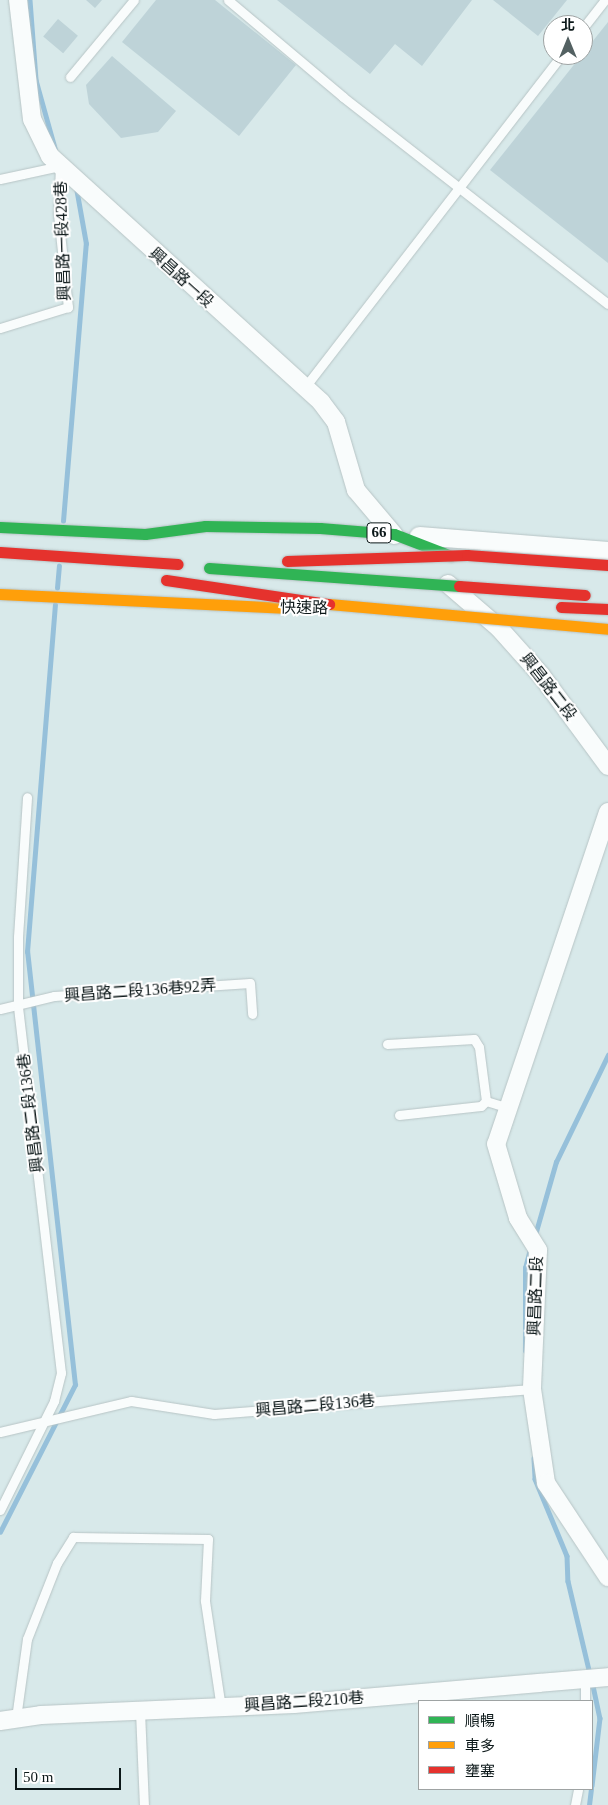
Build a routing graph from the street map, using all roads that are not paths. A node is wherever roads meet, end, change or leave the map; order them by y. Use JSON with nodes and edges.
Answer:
{"nodes":[{"id":1,"x":18,"y":0,"type":"edge"},
{"id":2,"x":134,"y":0,"type":"edge"},
{"id":3,"x":228,"y":0,"type":"edge"},
{"id":4,"x":605,"y":0,"type":"edge"},
{"id":5,"x":593,"y":15,"type":"edge"},
{"id":6,"x":554,"y":65,"type":"edge"},
{"id":7,"x":70,"y":77,"type":"dead end"},
{"id":8,"x":66,"y":172,"type":"junction"},
{"id":9,"x":0,"y":179,"type":"edge"},
{"id":10,"x":458,"y":186,"type":"junction"},
{"id":11,"x":608,"y":304,"type":"edge"},
{"id":12,"x":0,"y":328,"type":"edge"},
{"id":13,"x":305,"y":387,"type":"junction"},
{"id":14,"x":0,"y":527,"type":"edge"},
{"id":15,"x":394,"y":534,"type":"junction"},
{"id":16,"x":608,"y":551,"type":"edge"},
{"id":17,"x":0,"y":552,"type":"edge"},
{"id":18,"x":178,"y":564,"type":"junction"},
{"id":19,"x":608,"y":565,"type":"edge"},
{"id":20,"x":608,"y":575,"type":"edge"},
{"id":21,"x":0,"y":594,"type":"edge"},
{"id":22,"x":374,"y":594,"type":"dead end"},
{"id":23,"x":608,"y":596,"type":"edge"},
{"id":24,"x":443,"y":599,"type":"dead end"},
{"id":25,"x":492,"y":606,"type":"junction"},
{"id":26,"x":608,"y":609,"type":"edge"},
{"id":27,"x":608,"y":621,"type":"edge"},
{"id":28,"x":499,"y":628,"type":"junction"},
{"id":29,"x":608,"y":629,"type":"edge"},
{"id":30,"x":608,"y":636,"type":"edge"},
{"id":31,"x":608,"y":766,"type":"edge"},
{"id":32,"x":28,"y":797,"type":"dead end"},
{"id":33,"x":608,"y":812,"type":"edge"},
{"id":34,"x":18,"y":1005,"type":"junction"},
{"id":35,"x":0,"y":1009,"type":"edge"},
{"id":36,"x":252,"y":1014,"type":"dead end"},
{"id":37,"x":387,"y":1044,"type":"dead end"},
{"id":38,"x":486,"y":1101,"type":"junction"},
{"id":39,"x":508,"y":1108,"type":"junction"},
{"id":40,"x":399,"y":1114,"type":"dead end"},
{"id":41,"x":532,"y":1389,"type":"junction"},
{"id":42,"x":41,"y":1426,"type":"junction"},
{"id":43,"x":0,"y":1432,"type":"edge"},
{"id":44,"x":0,"y":1510,"type":"edge"},
{"id":45,"x":608,"y":1577,"type":"edge"},
{"id":46,"x":594,"y":1678,"type":"edge"},
{"id":47,"x":585,"y":1700,"type":"edge"},
{"id":48,"x":221,"y":1708,"type":"junction"},
{"id":49,"x":140,"y":1711,"type":"junction"},
{"id":50,"x":8,"y":1720,"type":"edge"},
{"id":51,"x":578,"y":1790,"type":"edge"},
{"id":52,"x":144,"y":1805,"type":"edge"},
{"id":53,"x":575,"y":1805,"type":"edge"}],
"edges":[{"from":1,"to":8,"type":"street","name":"興昌路一段"},
{"from":2,"to":7,"type":"lane"},
{"from":3,"to":10,"type":"lane"},
{"from":4,"to":5,"type":"lane"},
{"from":6,"to":10,"type":"lane"},
{"from":8,"to":9,"type":"lane"},
{"from":8,"to":12,"type":"lane","name":"興昌路一段428巷"},
{"from":8,"to":13,"type":"street","name":"興昌路一段"},
{"from":10,"to":11,"type":"lane"},
{"from":10,"to":13,"type":"lane"},
{"from":13,"to":15,"type":"street","name":"興昌路一段"},
{"from":14,"to":15,"type":"main road","number":"66"},
{"from":15,"to":16,"type":"street"},
{"from":15,"to":20,"type":"main road","number":"66"},
{"from":15,"to":25,"type":"street","name":"興昌路一段"},
{"from":17,"to":18,"type":"main road","number":"66"},
{"from":18,"to":19,"type":"main road","number":"66","bridge":true},
{"from":18,"to":23,"type":"main road","bridge":true},
{"from":21,"to":25,"type":"main road","name":"快速路"},
{"from":22,"to":29,"type":"main road","bridge":true},
{"from":24,"to":25,"type":"main road"},
{"from":25,"to":26,"type":"main road","bridge":true},
{"from":25,"to":27,"type":"main road","name":"快速路"},
{"from":25,"to":28,"type":"street","name":"興昌路二段"},
{"from":28,"to":30,"type":"street"},
{"from":28,"to":31,"type":"street","name":"興昌路二段"},
{"from":32,"to":34,"type":"lane","name":"興昌路二段136巷"},
{"from":33,"to":39,"type":"street","name":"興昌路二段"},
{"from":34,"to":35,"type":"lane","name":"興昌路二段136巷92弄"},
{"from":34,"to":36,"type":"lane","name":"興昌路二段136巷92弄"},
{"from":34,"to":42,"type":"lane","name":"興昌路二段136巷"},
{"from":37,"to":38,"type":"lane"},
{"from":38,"to":39,"type":"lane"},
{"from":38,"to":40,"type":"lane"},
{"from":39,"to":41,"type":"street","name":"興昌路二段"},
{"from":41,"to":42,"type":"lane","name":"興昌路二段136巷"},
{"from":41,"to":45,"type":"street","name":"興昌路二段"},
{"from":42,"to":43,"type":"lane","name":"興昌路二段136巷"},
{"from":42,"to":44,"type":"lane","name":"興昌路二段136巷"},
{"from":46,"to":47,"type":"lane"},
{"from":46,"to":48,"type":"street","name":"興昌路二段210巷"},
{"from":48,"to":49,"type":"street","name":"興昌路二段210巷"},
{"from":48,"to":50,"type":"lane"},
{"from":49,"to":50,"type":"street","name":"興昌路二段210巷"},
{"from":49,"to":52,"type":"lane"},
{"from":51,"to":53,"type":"lane"}]}
